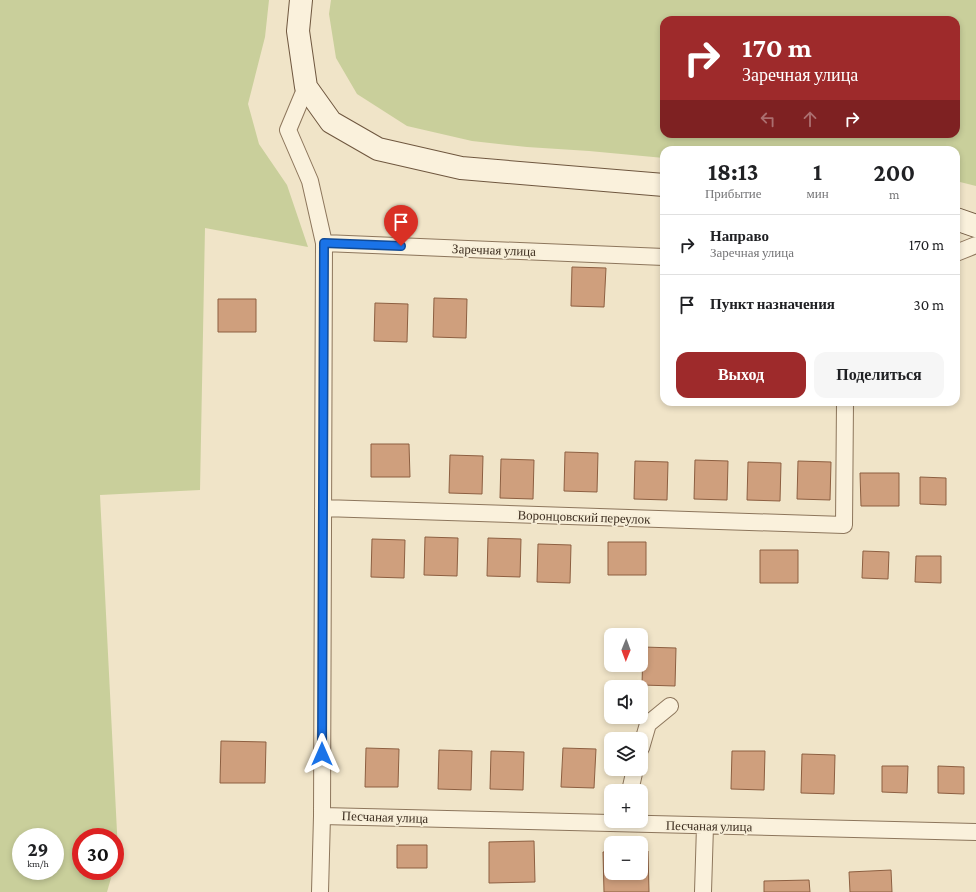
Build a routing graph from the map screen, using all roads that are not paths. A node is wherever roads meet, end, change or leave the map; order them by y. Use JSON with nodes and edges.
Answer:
{"nodes":[{"id":1,"x":301,"y":0,"type":"edge"},
{"id":2,"x":306,"y":87,"type":"junction"},
{"id":3,"x":660,"y":185,"type":"edge"},
{"id":4,"x":960,"y":220,"type":"edge"},
{"id":5,"x":976,"y":226,"type":"edge"},
{"id":6,"x":324,"y":243,"type":"junction"},
{"id":7,"x":976,"y":245,"type":"edge"},
{"id":8,"x":960,"y":251,"type":"edge"},
{"id":9,"x":660,"y":257,"type":"edge"},
{"id":10,"x":845,"y":406,"type":"edge"},
{"id":11,"x":323,"y":508,"type":"junction"},
{"id":12,"x":670,"y":706,"type":"dead end"},
{"id":13,"x":646,"y":732,"type":"edge"},
{"id":14,"x":322,"y":816,"type":"junction"},
{"id":15,"x":604,"y":822,"type":"edge"},
{"id":16,"x":648,"y":823,"type":"edge"},
{"id":17,"x":705,"y":826,"type":"junction"},
{"id":18,"x":976,"y":832,"type":"edge"},
{"id":19,"x":320,"y":892,"type":"edge"},
{"id":20,"x":703,"y":892,"type":"edge"}],
"edges":[{"from":1,"to":2,"type":"main road"},
{"from":2,"to":3,"type":"main road"},
{"from":2,"to":6,"type":"street"},
{"from":4,"to":5,"type":"main road"},
{"from":6,"to":9,"type":"street","name":"Заречная улица"},
{"from":6,"to":11,"type":"street"},
{"from":7,"to":8,"type":"street"},
{"from":10,"to":11,"type":"street","name":"Воронцовский переулок"},
{"from":11,"to":14,"type":"street"},
{"from":12,"to":13,"type":"street"},
{"from":14,"to":15,"type":"street","name":"Песчаная улица"},
{"from":14,"to":19,"type":"street"},
{"from":16,"to":17,"type":"street","name":"Песчаная улица"},
{"from":17,"to":18,"type":"street","name":"Песчаная улица"},
{"from":17,"to":20,"type":"street"}]}
